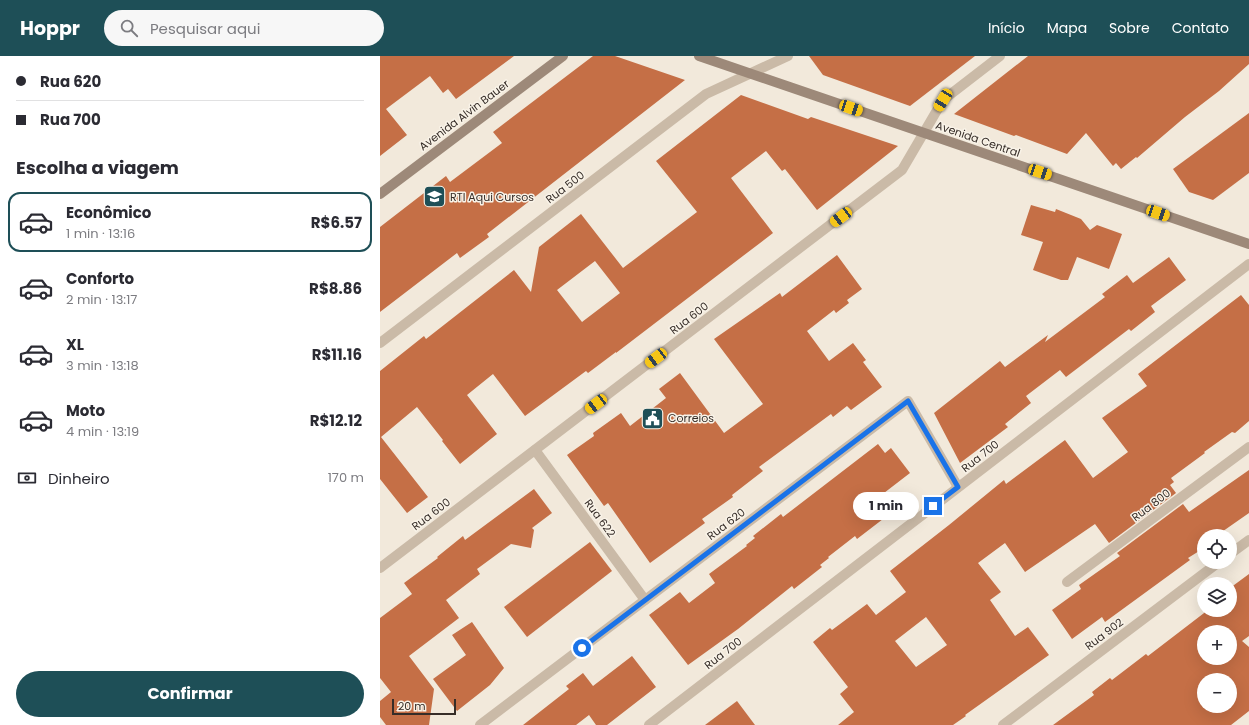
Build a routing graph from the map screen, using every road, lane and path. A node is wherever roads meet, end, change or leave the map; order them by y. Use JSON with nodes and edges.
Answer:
{"nodes":[{"id":1,"x":562,"y":56,"type":"edge"},
{"id":2,"x":699,"y":56,"type":"edge"},
{"id":3,"x":788,"y":56,"type":"edge"},
{"id":4,"x":1000,"y":56,"type":"edge"},
{"id":5,"x":750,"y":74,"type":"junction"},
{"id":6,"x":924,"y":133,"type":"junction"},
{"id":7,"x":380,"y":194,"type":"edge"},
{"id":8,"x":1249,"y":244,"type":"edge"},
{"id":9,"x":1249,"y":264,"type":"edge"},
{"id":10,"x":380,"y":343,"type":"edge"},
{"id":11,"x":1249,"y":447,"type":"edge"},
{"id":12,"x":535,"y":450,"type":"junction"},
{"id":13,"x":958,"y":487,"type":"junction"},
{"id":14,"x":1249,"y":540,"type":"edge"},
{"id":15,"x":1237,"y":549,"type":"edge"},
{"id":16,"x":380,"y":568,"type":"edge"},
{"id":17,"x":1210,"y":569,"type":"edge"},
{"id":18,"x":1067,"y":582,"type":"dead end"},
{"id":19,"x":645,"y":600,"type":"junction"},
{"id":20,"x":480,"y":725,"type":"edge"},
{"id":21,"x":649,"y":725,"type":"edge"},
{"id":22,"x":1003,"y":725,"type":"edge"}],
"edges":[{"from":1,"to":7,"type":"main road","name":"Avenida Alvin Bauer"},
{"from":2,"to":5,"type":"main road","name":"Avenida Central"},
{"from":3,"to":5,"type":"street","name":"Rua 500"},
{"from":4,"to":6,"type":"street","name":"Rua 600"},
{"from":5,"to":6,"type":"main road","name":"Avenida Central"},
{"from":5,"to":10,"type":"street","name":"Rua 500"},
{"from":6,"to":8,"type":"main road","name":"Avenida Central"},
{"from":6,"to":12,"type":"street","name":"Rua 600"},
{"from":9,"to":13,"type":"street","name":"Rua 700"},
{"from":11,"to":18,"type":"street","name":"Rua 800"},
{"from":12,"to":16,"type":"street","name":"Rua 600"},
{"from":12,"to":19,"type":"street","name":"Rua 622"},
{"from":13,"to":19,"type":"street","name":"Rua 620"},
{"from":13,"to":21,"type":"street","name":"Rua 700"},
{"from":14,"to":15,"type":"street"},
{"from":17,"to":22,"type":"street","name":"Rua 902"},
{"from":19,"to":20,"type":"street","name":"Rua 620"}]}
